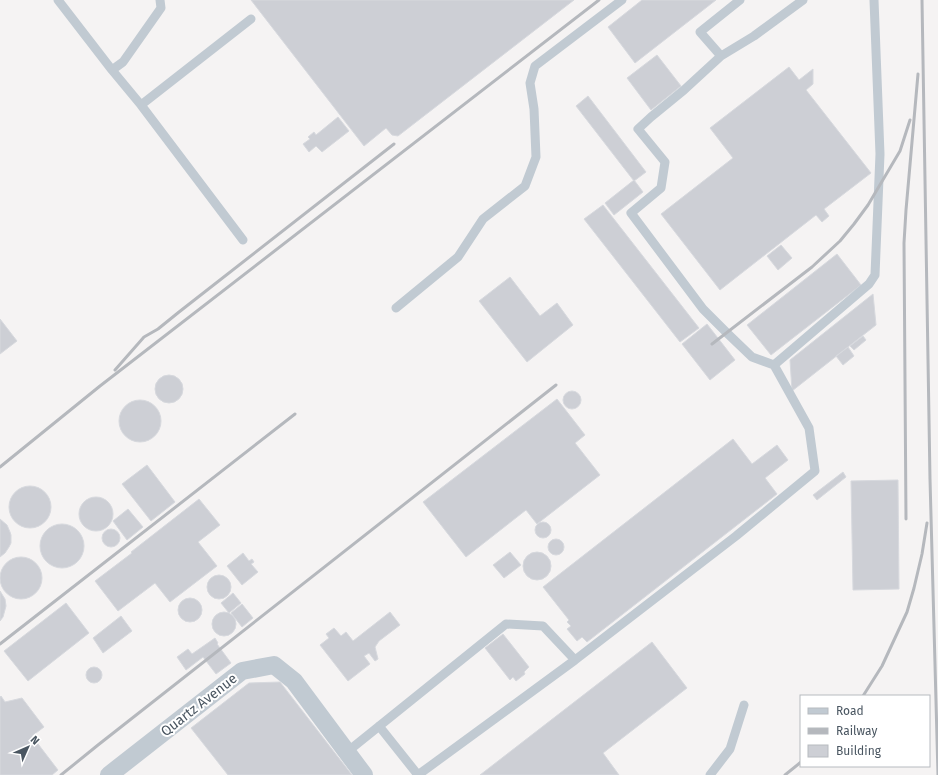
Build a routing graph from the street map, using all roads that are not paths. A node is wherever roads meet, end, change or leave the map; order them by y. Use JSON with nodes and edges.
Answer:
{"nodes":[{"id":1,"x":58,"y":0,"type":"edge"},
{"id":2,"x":160,"y":0,"type":"edge"},
{"id":3,"x":622,"y":0,"type":"edge"},
{"id":4,"x":740,"y":0,"type":"edge"},
{"id":5,"x":803,"y":0,"type":"edge"},
{"id":6,"x":874,"y":0,"type":"edge"},
{"id":7,"x":251,"y":19,"type":"dead end"},
{"id":8,"x":721,"y":56,"type":"junction"},
{"id":9,"x":112,"y":70,"type":"junction"},
{"id":10,"x":141,"y":106,"type":"junction"},
{"id":11,"x":243,"y":240,"type":"dead end"},
{"id":12,"x":396,"y":308,"type":"dead end"},
{"id":13,"x":774,"y":365,"type":"junction"},
{"id":14,"x":575,"y":660,"type":"junction"},
{"id":15,"x":744,"y":705,"type":"dead end"},
{"id":16,"x":379,"y":726,"type":"junction"},
{"id":17,"x":347,"y":752,"type":"junction"},
{"id":18,"x":109,"y":775,"type":"edge"},
{"id":19,"x":364,"y":775,"type":"edge"},
{"id":20,"x":418,"y":775,"type":"edge"},
{"id":21,"x":710,"y":775,"type":"edge"}],
"edges":[{"from":1,"to":9,"type":"lane"},
{"from":2,"to":9,"type":"lane"},
{"from":3,"to":12,"type":"lane"},
{"from":4,"to":8,"type":"lane"},
{"from":5,"to":8,"type":"lane"},
{"from":6,"to":13,"type":"lane"},
{"from":7,"to":10,"type":"lane"},
{"from":8,"to":13,"type":"lane"},
{"from":9,"to":10,"type":"lane"},
{"from":10,"to":11,"type":"lane"},
{"from":13,"to":14,"type":"lane"},
{"from":14,"to":16,"type":"lane"},
{"from":14,"to":20,"type":"lane"},
{"from":15,"to":21,"type":"lane"},
{"from":16,"to":17,"type":"lane"},
{"from":16,"to":20,"type":"lane"},
{"from":17,"to":18,"type":"street","name":"Quartz Avenue"},
{"from":17,"to":19,"type":"street"}]}
